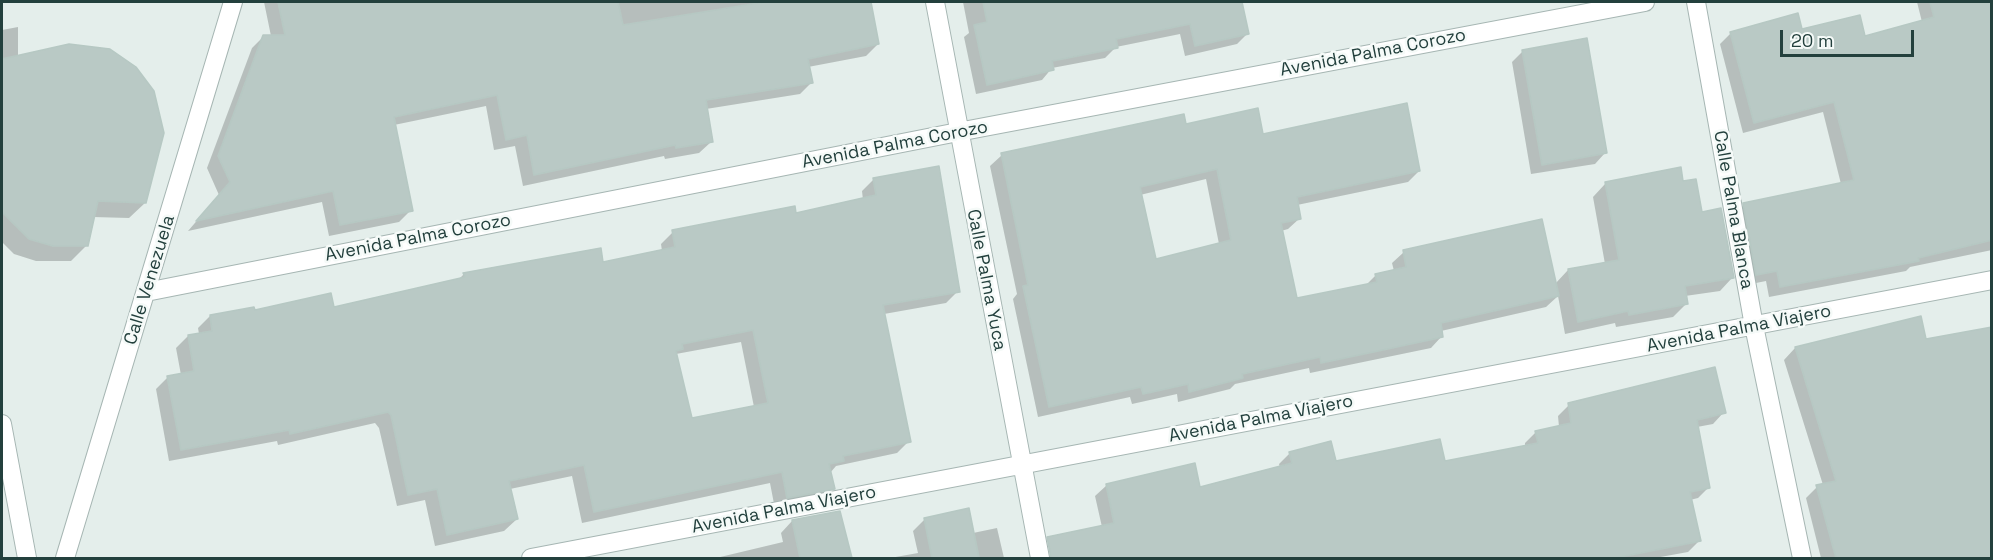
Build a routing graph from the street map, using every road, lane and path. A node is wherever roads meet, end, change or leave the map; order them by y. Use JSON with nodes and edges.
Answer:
{"nodes":[{"id":1,"x":232,"y":2,"type":"edge"},
{"id":2,"x":935,"y":2,"type":"edge"},
{"id":3,"x":1645,"y":2,"type":"edge"},
{"id":4,"x":1696,"y":2,"type":"edge"},
{"id":5,"x":958,"y":132,"type":"junction"},
{"id":6,"x":1992,"y":280,"type":"edge"},
{"id":7,"x":146,"y":292,"type":"junction"},
{"id":8,"x":1754,"y":326,"type":"junction"},
{"id":9,"x":2,"y":424,"type":"edge"},
{"id":10,"x":1022,"y":465,"type":"junction"},
{"id":11,"x":27,"y":558,"type":"edge"},
{"id":12,"x":65,"y":558,"type":"edge"},
{"id":13,"x":531,"y":558,"type":"edge"},
{"id":14,"x":1040,"y":558,"type":"edge"},
{"id":15,"x":1802,"y":558,"type":"edge"}],
"edges":[{"from":1,"to":7,"type":"street","name":"Calle Venezuela"},
{"from":2,"to":5,"type":"street","name":"Calle Palma Yuca"},
{"from":3,"to":5,"type":"street","name":"Avenida Palma Corozo"},
{"from":4,"to":8,"type":"street","name":"Calle Palma Blanca"},
{"from":5,"to":7,"type":"street","name":"Avenida Palma Corozo"},
{"from":5,"to":10,"type":"street","name":"Calle Palma Yuca"},
{"from":6,"to":8,"type":"street","name":"Avenida Palma Viajero"},
{"from":7,"to":12,"type":"street","name":"Calle Venezuela"},
{"from":8,"to":10,"type":"street","name":"Avenida Palma Viajero"},
{"from":8,"to":15,"type":"street","name":"Calle Palma Blanca"},
{"from":9,"to":11,"type":"street"},
{"from":10,"to":13,"type":"street","name":"Avenida Palma Viajero"},
{"from":10,"to":14,"type":"street","name":"Calle Palma Yuca"}]}
